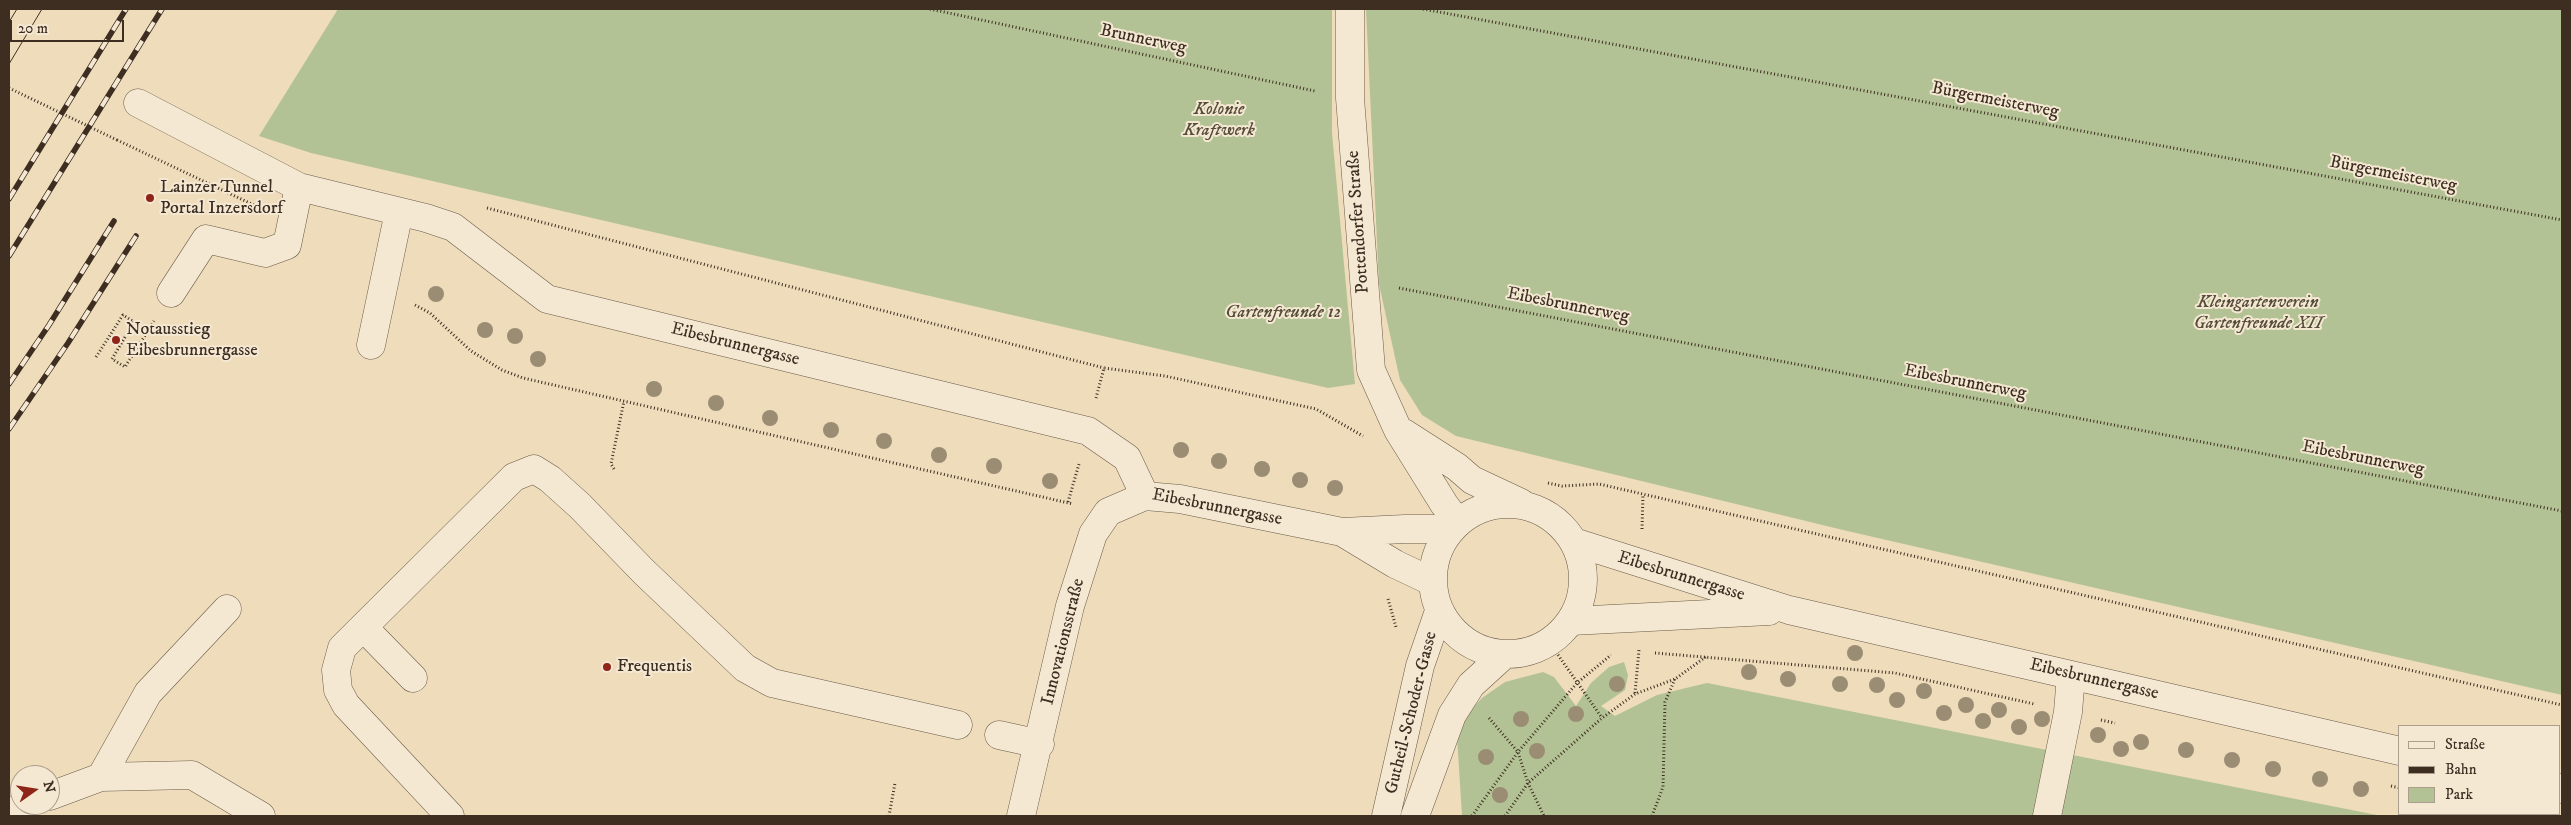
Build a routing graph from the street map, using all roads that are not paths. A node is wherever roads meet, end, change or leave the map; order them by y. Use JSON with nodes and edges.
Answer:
{"nodes":[{"id":1,"x":1350,"y":9,"type":"edge"},
{"id":2,"x":138,"y":103,"type":"dead end"},
{"id":3,"x":299,"y":187,"type":"junction"},
{"id":4,"x":400,"y":212,"type":"junction"},
{"id":5,"x":171,"y":293,"type":"road end"},
{"id":6,"x":371,"y":345,"type":"dead end"},
{"id":7,"x":1398,"y":430,"type":"junction"},
{"id":8,"x":1145,"y":496,"type":"junction"},
{"id":9,"x":1530,"y":506,"type":"junction"},
{"id":10,"x":1454,"y":526,"type":"junction"},
{"id":11,"x":1342,"y":532,"type":"junction"},
{"id":12,"x":1574,"y":542,"type":"junction"},
{"id":13,"x":1433,"y":582,"type":"junction"},
{"id":14,"x":227,"y":609,"type":"dead end"},
{"id":15,"x":1789,"y":610,"type":"junction"},
{"id":16,"x":1439,"y":611,"type":"junction"},
{"id":17,"x":1571,"y":621,"type":"junction"},
{"id":18,"x":364,"y":628,"type":"junction"},
{"id":19,"x":1504,"y":655,"type":"junction"},
{"id":20,"x":2071,"y":675,"type":"junction"},
{"id":21,"x":413,"y":678,"type":"dead end"},
{"id":22,"x":958,"y":725,"type":"dead end"},
{"id":23,"x":999,"y":735,"type":"dead end"},
{"id":24,"x":1040,"y":744,"type":"junction"},
{"id":25,"x":2398,"y":751,"type":"edge"},
{"id":26,"x":101,"y":777,"type":"junction"},
{"id":27,"x":60,"y":792,"type":"edge"},
{"id":28,"x":261,"y":816,"type":"edge"},
{"id":29,"x":450,"y":816,"type":"edge"},
{"id":30,"x":1021,"y":816,"type":"edge"},
{"id":31,"x":1386,"y":816,"type":"edge"},
{"id":32,"x":1415,"y":816,"type":"edge"},
{"id":33,"x":2047,"y":816,"type":"edge"}],
"edges":[{"from":1,"to":7,"type":"street","name":"Pottendorfer Straße"},
{"from":2,"to":3,"type":"street","name":"Eibesbrunnergasse"},
{"from":3,"to":4,"type":"street","name":"Eibesbrunnergasse"},
{"from":3,"to":5,"type":"street"},
{"from":4,"to":6,"type":"street"},
{"from":4,"to":8,"type":"street","name":"Eibesbrunnergasse"},
{"from":7,"to":9,"type":"street"},
{"from":7,"to":10,"type":"street","name":"Pottendorfer Straße"},
{"from":8,"to":11,"type":"street","name":"Eibesbrunnergasse"},
{"from":8,"to":24,"type":"street","name":"Innovationsstraße"},
{"from":9,"to":10,"type":"street"},
{"from":9,"to":12,"type":"street"},
{"from":10,"to":11,"type":"street","name":"Eibesbrunnergasse"},
{"from":10,"to":13,"type":"street"},
{"from":11,"to":13,"type":"street","name":"Eibesbrunnergasse"},
{"from":12,"to":15,"type":"street","name":"Eibesbrunnergasse"},
{"from":12,"to":17,"type":"street"},
{"from":13,"to":16,"type":"street"},
{"from":14,"to":26,"type":"street"},
{"from":15,"to":17,"type":"street","name":"Eibesbrunnergasse"},
{"from":15,"to":20,"type":"street","name":"Eibesbrunnergasse"},
{"from":16,"to":19,"type":"street"},
{"from":16,"to":31,"type":"street","name":"Gutheil-Schoder-Gasse"},
{"from":17,"to":19,"type":"street"},
{"from":18,"to":21,"type":"street"},
{"from":18,"to":22,"type":"street"},
{"from":18,"to":29,"type":"street"},
{"from":19,"to":32,"type":"street","name":"Gutheil-Schoder-Gasse"},
{"from":20,"to":25,"type":"street","name":"Eibesbrunnergasse"},
{"from":20,"to":33,"type":"street"},
{"from":23,"to":24,"type":"street"},
{"from":24,"to":30,"type":"street","name":"Innovationsstraße"},
{"from":26,"to":27,"type":"street"},
{"from":26,"to":28,"type":"street"}]}
